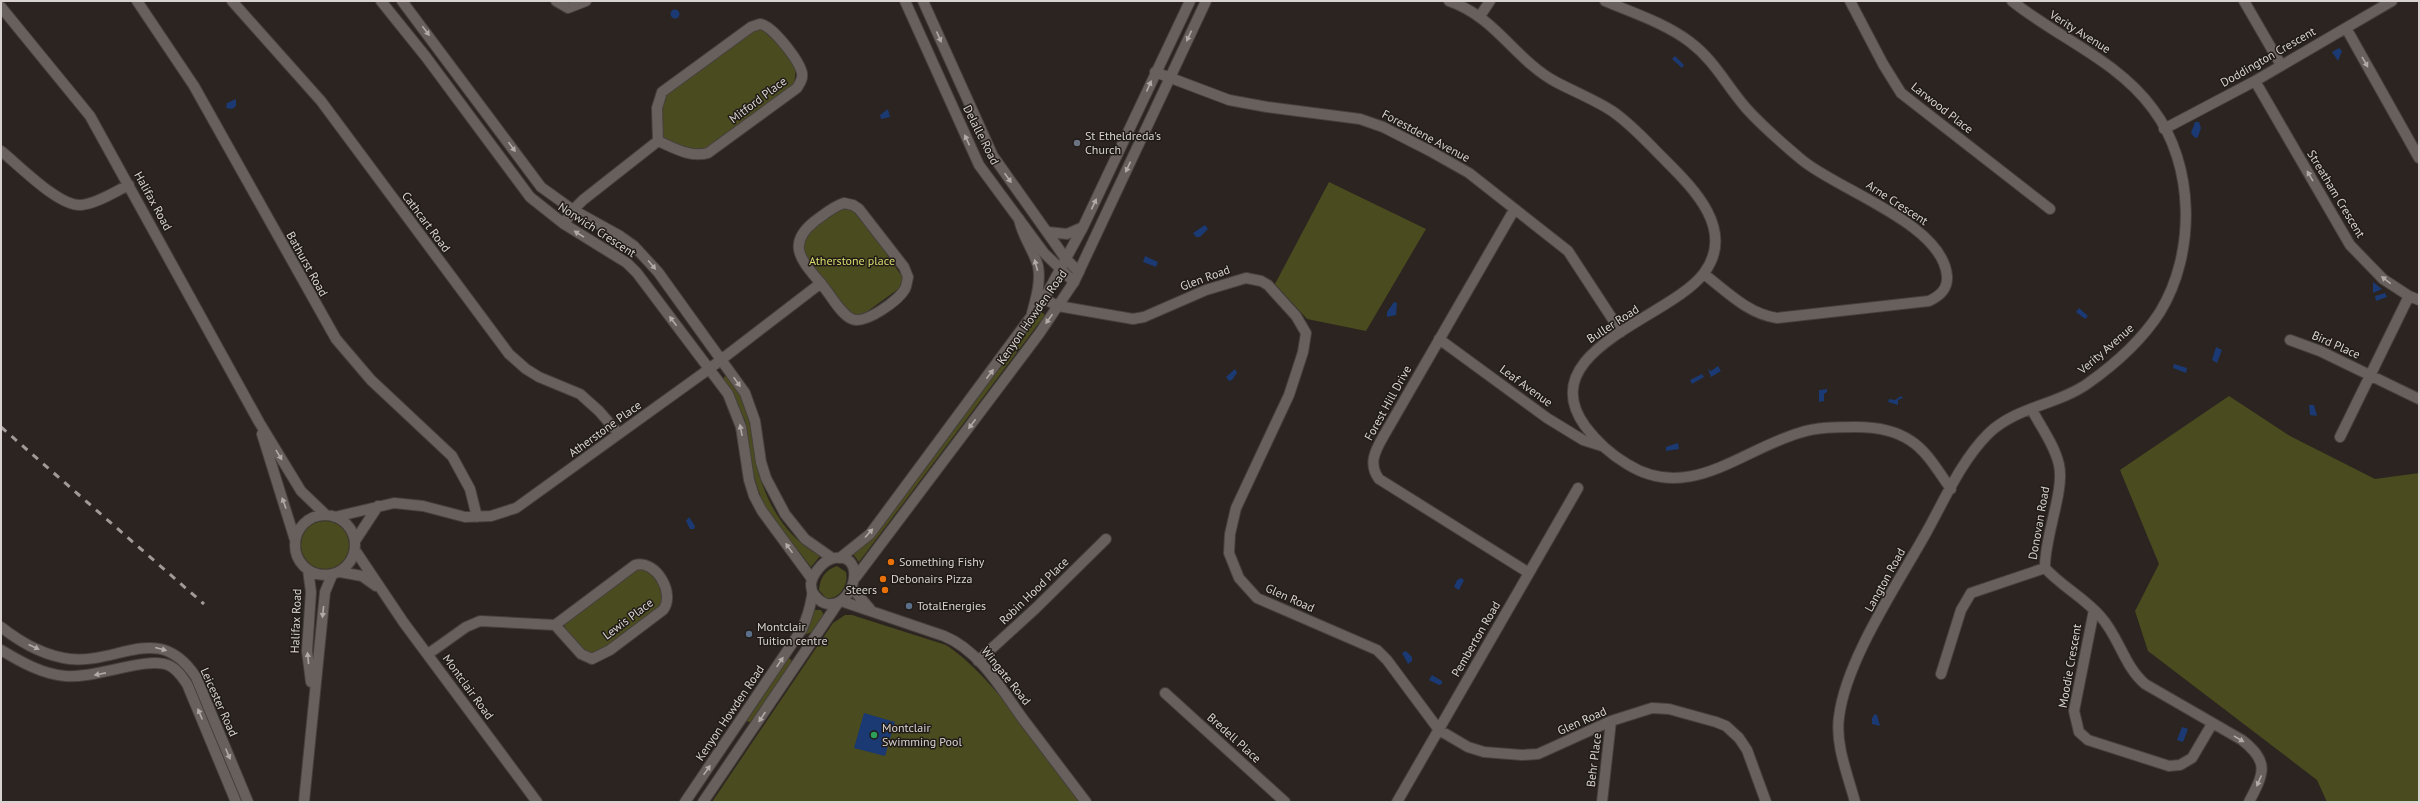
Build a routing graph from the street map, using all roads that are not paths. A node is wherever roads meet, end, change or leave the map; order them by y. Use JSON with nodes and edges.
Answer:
{"nodes":[{"id":1,"x":137,"y":1,"type":"edge"},
{"id":2,"x":232,"y":1,"type":"edge"},
{"id":3,"x":382,"y":1,"type":"edge"},
{"id":4,"x":402,"y":1,"type":"edge"},
{"id":5,"x":556,"y":1,"type":"edge"},
{"id":6,"x":586,"y":1,"type":"edge"},
{"id":7,"x":905,"y":1,"type":"edge"},
{"id":8,"x":923,"y":1,"type":"edge"},
{"id":9,"x":1190,"y":1,"type":"edge"},
{"id":10,"x":1206,"y":1,"type":"edge"},
{"id":11,"x":1449,"y":1,"type":"edge"},
{"id":12,"x":1490,"y":1,"type":"edge"},
{"id":13,"x":1605,"y":1,"type":"edge"},
{"id":14,"x":1850,"y":1,"type":"edge"},
{"id":15,"x":2012,"y":1,"type":"edge"},
{"id":16,"x":2244,"y":1,"type":"edge"},
{"id":17,"x":2385,"y":3,"type":"edge"},
{"id":18,"x":1,"y":8,"type":"edge"},
{"id":19,"x":1480,"y":16,"type":"junction"},
{"id":20,"x":2346,"y":28,"type":"junction"},
{"id":21,"x":438,"y":48,"type":"junction"},
{"id":22,"x":426,"y":57,"type":"junction"},
{"id":23,"x":2281,"y":65,"type":"junction"},
{"id":24,"x":1155,"y":72,"type":"junction"},
{"id":25,"x":1169,"y":79,"type":"junction"},
{"id":26,"x":2255,"y":81,"type":"junction"},
{"id":27,"x":2164,"y":129,"type":"junction"},
{"id":28,"x":500,"y":132,"type":"junction"},
{"id":29,"x":658,"y":141,"type":"junction"},
{"id":30,"x":488,"y":142,"type":"junction"},
{"id":31,"x":1,"y":151,"type":"edge"},
{"id":32,"x":2419,"y":158,"type":"edge"},
{"id":33,"x":129,"y":185,"type":"junction"},
{"id":34,"x":2050,"y":209,"type":"dead end"},
{"id":35,"x":573,"y":210,"type":"junction"},
{"id":36,"x":1514,"y":210,"type":"junction"},
{"id":37,"x":1019,"y":219,"type":"junction"},
{"id":38,"x":564,"y":224,"type":"junction"},
{"id":39,"x":1083,"y":227,"type":"junction"},
{"id":40,"x":1048,"y":232,"type":"junction"},
{"id":41,"x":1066,"y":259,"type":"junction"},
{"id":42,"x":1060,"y":270,"type":"junction"},
{"id":43,"x":1079,"y":272,"type":"junction"},
{"id":44,"x":1704,"y":274,"type":"junction"},
{"id":45,"x":1074,"y":282,"type":"junction"},
{"id":46,"x":821,"y":283,"type":"junction"},
{"id":47,"x":1037,"y":291,"type":"junction"},
{"id":48,"x":2409,"y":296,"type":"junction"},
{"id":49,"x":1044,"y":299,"type":"junction"},
{"id":50,"x":2419,"y":300,"type":"edge"},
{"id":51,"x":1058,"y":306,"type":"junction"},
{"id":52,"x":1031,"y":317,"type":"junction"},
{"id":53,"x":1621,"y":332,"type":"junction"},
{"id":54,"x":1439,"y":339,"type":"junction"},
{"id":55,"x":2290,"y":340,"type":"dead end"},
{"id":56,"x":721,"y":360,"type":"junction"},
{"id":57,"x":709,"y":369,"type":"junction"},
{"id":58,"x":2370,"y":375,"type":"junction"},
{"id":59,"x":2419,"y":399,"type":"edge"},
{"id":60,"x":2032,"y":410,"type":"junction"},
{"id":61,"x":259,"y":422,"type":"junction"},
{"id":62,"x":619,"y":434,"type":"junction"},
{"id":63,"x":2340,"y":436,"type":"dead end"},
{"id":64,"x":1602,"y":446,"type":"junction"},
{"id":65,"x":1578,"y":488,"type":"dead end"},
{"id":66,"x":1951,"y":489,"type":"junction"},
{"id":67,"x":378,"y":506,"type":"junction"},
{"id":68,"x":331,"y":516,"type":"junction"},
{"id":69,"x":477,"y":517,"type":"junction"},
{"id":70,"x":1106,"y":539,"type":"dead end"},
{"id":71,"x":295,"y":540,"type":"junction"},
{"id":72,"x":355,"y":545,"type":"junction"},
{"id":73,"x":836,"y":558,"type":"junction"},
{"id":74,"x":2045,"y":568,"type":"junction"},
{"id":75,"x":308,"y":570,"type":"junction"},
{"id":76,"x":336,"y":573,"type":"junction"},
{"id":77,"x":1529,"y":573,"type":"junction"},
{"id":78,"x":856,"y":577,"type":"junction"},
{"id":79,"x":812,"y":579,"type":"junction"},
{"id":80,"x":378,"y":587,"type":"junction"},
{"id":81,"x":852,"y":588,"type":"junction"},
{"id":82,"x":813,"y":593,"type":"junction"},
{"id":83,"x":840,"y":602,"type":"junction"},
{"id":84,"x":2094,"y":610,"type":"junction"},
{"id":85,"x":872,"y":612,"type":"junction"},
{"id":86,"x":555,"y":625,"type":"junction"},
{"id":87,"x":1,"y":627,"type":"edge"},
{"id":88,"x":15,"y":638,"type":"junction"},
{"id":89,"x":794,"y":641,"type":"junction"},
{"id":90,"x":807,"y":649,"type":"junction"},
{"id":91,"x":3,"y":651,"type":"edge"},
{"id":92,"x":428,"y":654,"type":"junction"},
{"id":93,"x":978,"y":661,"type":"junction"},
{"id":94,"x":1941,"y":674,"type":"dead end"},
{"id":95,"x":1165,"y":693,"type":"dead end"},
{"id":96,"x":313,"y":696,"type":"junction"},
{"id":97,"x":1611,"y":721,"type":"junction"},
{"id":98,"x":2212,"y":724,"type":"junction"},
{"id":99,"x":737,"y":726,"type":"junction"},
{"id":100,"x":1439,"y":730,"type":"junction"},
{"id":101,"x":750,"y":734,"type":"junction"},
{"id":102,"x":236,"y":802,"type":"edge"},
{"id":103,"x":248,"y":802,"type":"edge"},
{"id":104,"x":304,"y":802,"type":"edge"},
{"id":105,"x":537,"y":802,"type":"edge"},
{"id":106,"x":685,"y":802,"type":"edge"},
{"id":107,"x":703,"y":802,"type":"edge"},
{"id":108,"x":1086,"y":802,"type":"edge"},
{"id":109,"x":1285,"y":802,"type":"edge"},
{"id":110,"x":1397,"y":802,"type":"edge"},
{"id":111,"x":1602,"y":802,"type":"edge"},
{"id":112,"x":1766,"y":802,"type":"edge"},
{"id":113,"x":1854,"y":802,"type":"edge"},
{"id":114,"x":2249,"y":802,"type":"edge"}],
"edges":[{"from":1,"to":69,"type":"street","name":"Bathurst Road"},
{"from":2,"to":62,"type":"street","name":"Cathcart Road"},
{"from":3,"to":22,"type":"street","name":"Norwich Crescent"},
{"from":4,"to":21,"type":"street","name":"Norwich Crescent","one_way":true},
{"from":5,"to":6,"type":"street"},
{"from":37,"to":7,"type":"street","name":"Delalle Road","one_way":true},
{"from":8,"to":40,"type":"street","name":"Delalle Road","one_way":true},
{"from":9,"to":24,"type":"street","name":"Kenyon Howden Road"},
{"from":10,"to":25,"type":"street","name":"Kenyon Howden Road","one_way":true},
{"from":11,"to":19,"type":"street","name":"Buller Road"},
{"from":12,"to":19,"type":"street"},
{"from":13,"to":44,"type":"street","name":"Arne Crescent"},
{"from":14,"to":34,"type":"street","name":"Larwood Place"},
{"from":15,"to":27,"type":"street","name":"Verity Avenue"},
{"from":16,"to":23,"type":"street"},
{"from":17,"to":20,"type":"street","name":"Doddington Crescent"},
{"from":18,"to":33,"type":"street","name":"Halifax Road"},
{"from":19,"to":44,"type":"street","name":"Buller Road"},
{"from":20,"to":23,"type":"street","name":"Doddington Crescent"},
{"from":20,"to":32,"type":"street","one_way":true},
{"from":21,"to":22,"type":"street"},
{"from":21,"to":28,"type":"street","name":"Norwich Crescent"},
{"from":22,"to":30,"type":"street","name":"Norwich Crescent"},
{"from":23,"to":26,"type":"street","name":"Doddington Crescent"},
{"from":24,"to":25,"type":"street","name":"Forestdene Avenue"},
{"from":39,"to":24,"type":"street","name":"Kenyon Howden Road","one_way":true},
{"from":25,"to":36,"type":"street","name":"Forestdene Avenue"},
{"from":25,"to":43,"type":"street","name":"Kenyon Howden Road","one_way":true},
{"from":26,"to":27,"type":"street","name":"Doddington Crescent"},
{"from":48,"to":26,"type":"street","name":"Streatham Crescent","one_way":true},
{"from":27,"to":60,"type":"street","name":"Verity Avenue"},
{"from":28,"to":30,"type":"street"},
{"from":28,"to":35,"type":"street","name":"Norwich Crescent","one_way":true},
{"from":29,"to":29,"type":"street","name":"Mitford Place"},
{"from":29,"to":35,"type":"street"},
{"from":30,"to":38,"type":"street","name":"Norwich Crescent"},
{"from":31,"to":33,"type":"street"},
{"from":33,"to":61,"type":"street","name":"Halifax Road"},
{"from":35,"to":38,"type":"street"},
{"from":35,"to":56,"type":"street","name":"Norwich Crescent","one_way":true},
{"from":36,"to":53,"type":"street","name":"Forestdene Avenue"},
{"from":36,"to":54,"type":"street","name":"Forest Hill Drive"},
{"from":37,"to":42,"type":"street","name":"Delalle Road"},
{"from":47,"to":37,"type":"street","one_way":true},
{"from":57,"to":38,"type":"street","name":"Norwich Crescent","one_way":true},
{"from":39,"to":40,"type":"street"},
{"from":39,"to":41,"type":"street","name":"Kenyon Howden Road"},
{"from":40,"to":41,"type":"street","name":"Delalle Road"},
{"from":41,"to":42,"type":"street","name":"Kenyon Howden Road"},
{"from":41,"to":43,"type":"street","name":"Delalle Road"},
{"from":42,"to":45,"type":"street","name":"Delalle Road"},
{"from":42,"to":49,"type":"street","name":"Kenyon Howden Road"},
{"from":43,"to":45,"type":"street","name":"Kenyon Howden Road"},
{"from":44,"to":53,"type":"street","name":"Buller Road"},
{"from":45,"to":51,"type":"street","name":"Kenyon Howden Road"},
{"from":46,"to":46,"type":"street"},
{"from":46,"to":56,"type":"street","name":"Atherstone Place"},
{"from":47,"to":49,"type":"street"},
{"from":47,"to":52,"type":"street"},
{"from":48,"to":50,"type":"street","name":"Streatham Crescent"},
{"from":48,"to":58,"type":"street"},
{"from":49,"to":51,"type":"street","name":"Glen Road"},
{"from":49,"to":52,"type":"street","name":"Kenyon Howden Road"},
{"from":51,"to":78,"type":"street","name":"Kenyon Howden Road","one_way":true},
{"from":51,"to":100,"type":"street","name":"Glen Road"},
{"from":73,"to":52,"type":"street","name":"Kenyon Howden Road","one_way":true},
{"from":53,"to":64,"type":"street","name":"Buller Road"},
{"from":54,"to":64,"type":"street","name":"Leaf Avenue"},
{"from":54,"to":77,"type":"street","name":"Forest Hill Drive"},
{"from":55,"to":58,"type":"street","name":"Bird Place"},
{"from":56,"to":57,"type":"street","name":"Atherstone Place"},
{"from":56,"to":73,"type":"street","name":"Norwich Crescent","one_way":true},
{"from":57,"to":62,"type":"street","name":"Atherstone Place"},
{"from":79,"to":57,"type":"street","name":"Norwich Crescent","one_way":true},
{"from":58,"to":59,"type":"street","name":"Bird Place"},
{"from":58,"to":63,"type":"street"},
{"from":60,"to":66,"type":"street","name":"Langton Road"},
{"from":60,"to":74,"type":"street","name":"Donovan Road"},
{"from":61,"to":68,"type":"street","name":"Halifax Road","one_way":true},
{"from":71,"to":61,"type":"street","name":"Halifax Road","one_way":true},
{"from":62,"to":69,"type":"street","name":"Atherstone Place"},
{"from":64,"to":66,"type":"street","name":"Buller Road"},
{"from":65,"to":77,"type":"street","name":"Pemberton Road"},
{"from":66,"to":113,"type":"street","name":"Langton Road"},
{"from":67,"to":68,"type":"street","name":"Atherstone Place"},
{"from":67,"to":69,"type":"street","name":"Atherstone Place"},
{"from":67,"to":72,"type":"street"},
{"from":68,"to":71,"type":"street"},
{"from":68,"to":72,"type":"street","name":"Halifax Road"},
{"from":70,"to":93,"type":"street","name":"Robin Hood Place"},
{"from":71,"to":75,"type":"street","name":"Halifax Road"},
{"from":72,"to":76,"type":"street","name":"Halifax Road"},
{"from":72,"to":80,"type":"street","name":"Montclair Road"},
{"from":73,"to":78,"type":"street"},
{"from":73,"to":79,"type":"street"},
{"from":74,"to":84,"type":"street","name":"Donovan Road"},
{"from":74,"to":94,"type":"street"},
{"from":75,"to":76,"type":"street","name":"Halifax Road"},
{"from":96,"to":75,"type":"street","name":"Halifax Road","one_way":true},
{"from":76,"to":80,"type":"street","name":"Montclair Road"},
{"from":76,"to":96,"type":"street","name":"Halifax Road","one_way":true},
{"from":77,"to":100,"type":"street","name":"Pemberton Road"},
{"from":78,"to":81,"type":"street"},
{"from":79,"to":82,"type":"street"},
{"from":80,"to":92,"type":"street","name":"Montclair Road"},
{"from":81,"to":83,"type":"street"},
{"from":81,"to":85,"type":"street"},
{"from":82,"to":83,"type":"street"},
{"from":82,"to":89,"type":"street","name":"Kenyon Howden Road"},
{"from":83,"to":85,"type":"street","name":"Wingate Road"},
{"from":83,"to":90,"type":"street"},
{"from":84,"to":98,"type":"street","name":"Donovan Road"},
{"from":84,"to":98,"type":"street","name":"Moodie Crescent"},
{"from":85,"to":93,"type":"street","name":"Wingate Road"},
{"from":86,"to":86,"type":"street","name":"Lewis Place"},
{"from":86,"to":92,"type":"street"},
{"from":87,"to":88,"type":"street","name":"Leicester Road"},
{"from":88,"to":91,"type":"street"},
{"from":88,"to":103,"type":"street","name":"Leicester Road","one_way":true},
{"from":89,"to":90,"type":"street"},
{"from":99,"to":89,"type":"street","name":"Kenyon Howden Road","one_way":true},
{"from":90,"to":101,"type":"street","one_way":true},
{"from":102,"to":91,"type":"street","name":"Leicester Road","one_way":true},
{"from":92,"to":105,"type":"street","name":"Montclair Road"},
{"from":93,"to":108,"type":"street","name":"Wingate Road"},
{"from":95,"to":109,"type":"street","name":"Bredell Place"},
{"from":96,"to":104,"type":"street","name":"Halifax Road"},
{"from":97,"to":100,"type":"street","name":"Glen Road"},
{"from":97,"to":111,"type":"street","name":"Behr Place"},
{"from":97,"to":112,"type":"street","name":"Glen Road"},
{"from":98,"to":114,"type":"street","name":"Donovan Road","one_way":true},
{"from":99,"to":101,"type":"street"},
{"from":106,"to":99,"type":"street","name":"Kenyon Howden Road","one_way":true},
{"from":100,"to":110,"type":"street","name":"Pemberton Road"},
{"from":101,"to":107,"type":"street"}]}
